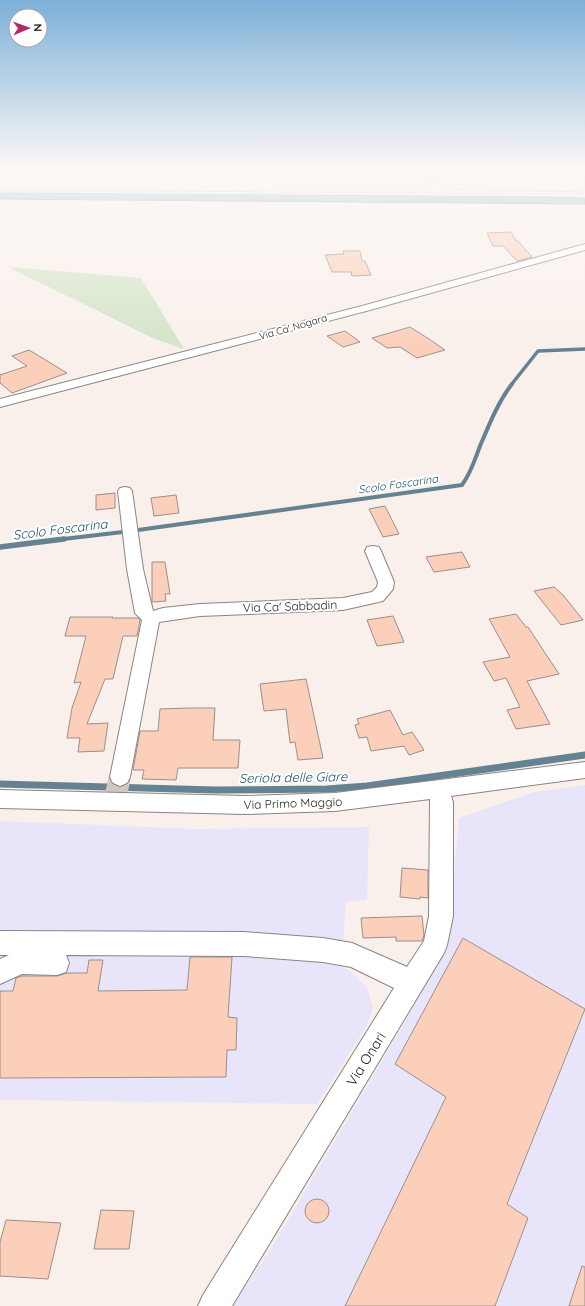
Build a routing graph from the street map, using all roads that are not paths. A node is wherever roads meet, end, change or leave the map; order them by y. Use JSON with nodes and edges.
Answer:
{"nodes":[{"id":1,"x":585,"y":247,"type":"edge"},
{"id":2,"x":0,"y":403,"type":"edge"},
{"id":3,"x":125,"y":491,"type":"dead end"},
{"id":4,"x":373,"y":551,"type":"dead end"},
{"id":5,"x":151,"y":618,"type":"junction"},
{"id":6,"x":585,"y":770,"type":"edge"},
{"id":7,"x":438,"y":790,"type":"junction"},
{"id":8,"x":117,"y":791,"type":"junction"},
{"id":9,"x":0,"y":799,"type":"edge"},
{"id":10,"x":0,"y":943,"type":"edge"},
{"id":11,"x":57,"y":963,"type":"dead end"},
{"id":12,"x":0,"y":972,"type":"edge"},
{"id":13,"x":412,"y":985,"type":"junction"},
{"id":14,"x":214,"y":1306,"type":"edge"}],
"edges":[{"from":1,"to":2,"type":"street","name":"Via Ca' Nogara"},
{"from":3,"to":5,"type":"street"},
{"from":4,"to":5,"type":"street","name":"Via Ca' Sabbadin"},
{"from":5,"to":8,"type":"street"},
{"from":6,"to":7,"type":"street","name":"Via Primo Maggio"},
{"from":7,"to":8,"type":"street","name":"Via Primo Maggio"},
{"from":7,"to":13,"type":"street","name":"Via Onari"},
{"from":8,"to":9,"type":"street","name":"Via Primo Maggio"},
{"from":10,"to":13,"type":"street"},
{"from":11,"to":12,"type":"street"},
{"from":13,"to":14,"type":"street","name":"Via Onari"}]}
